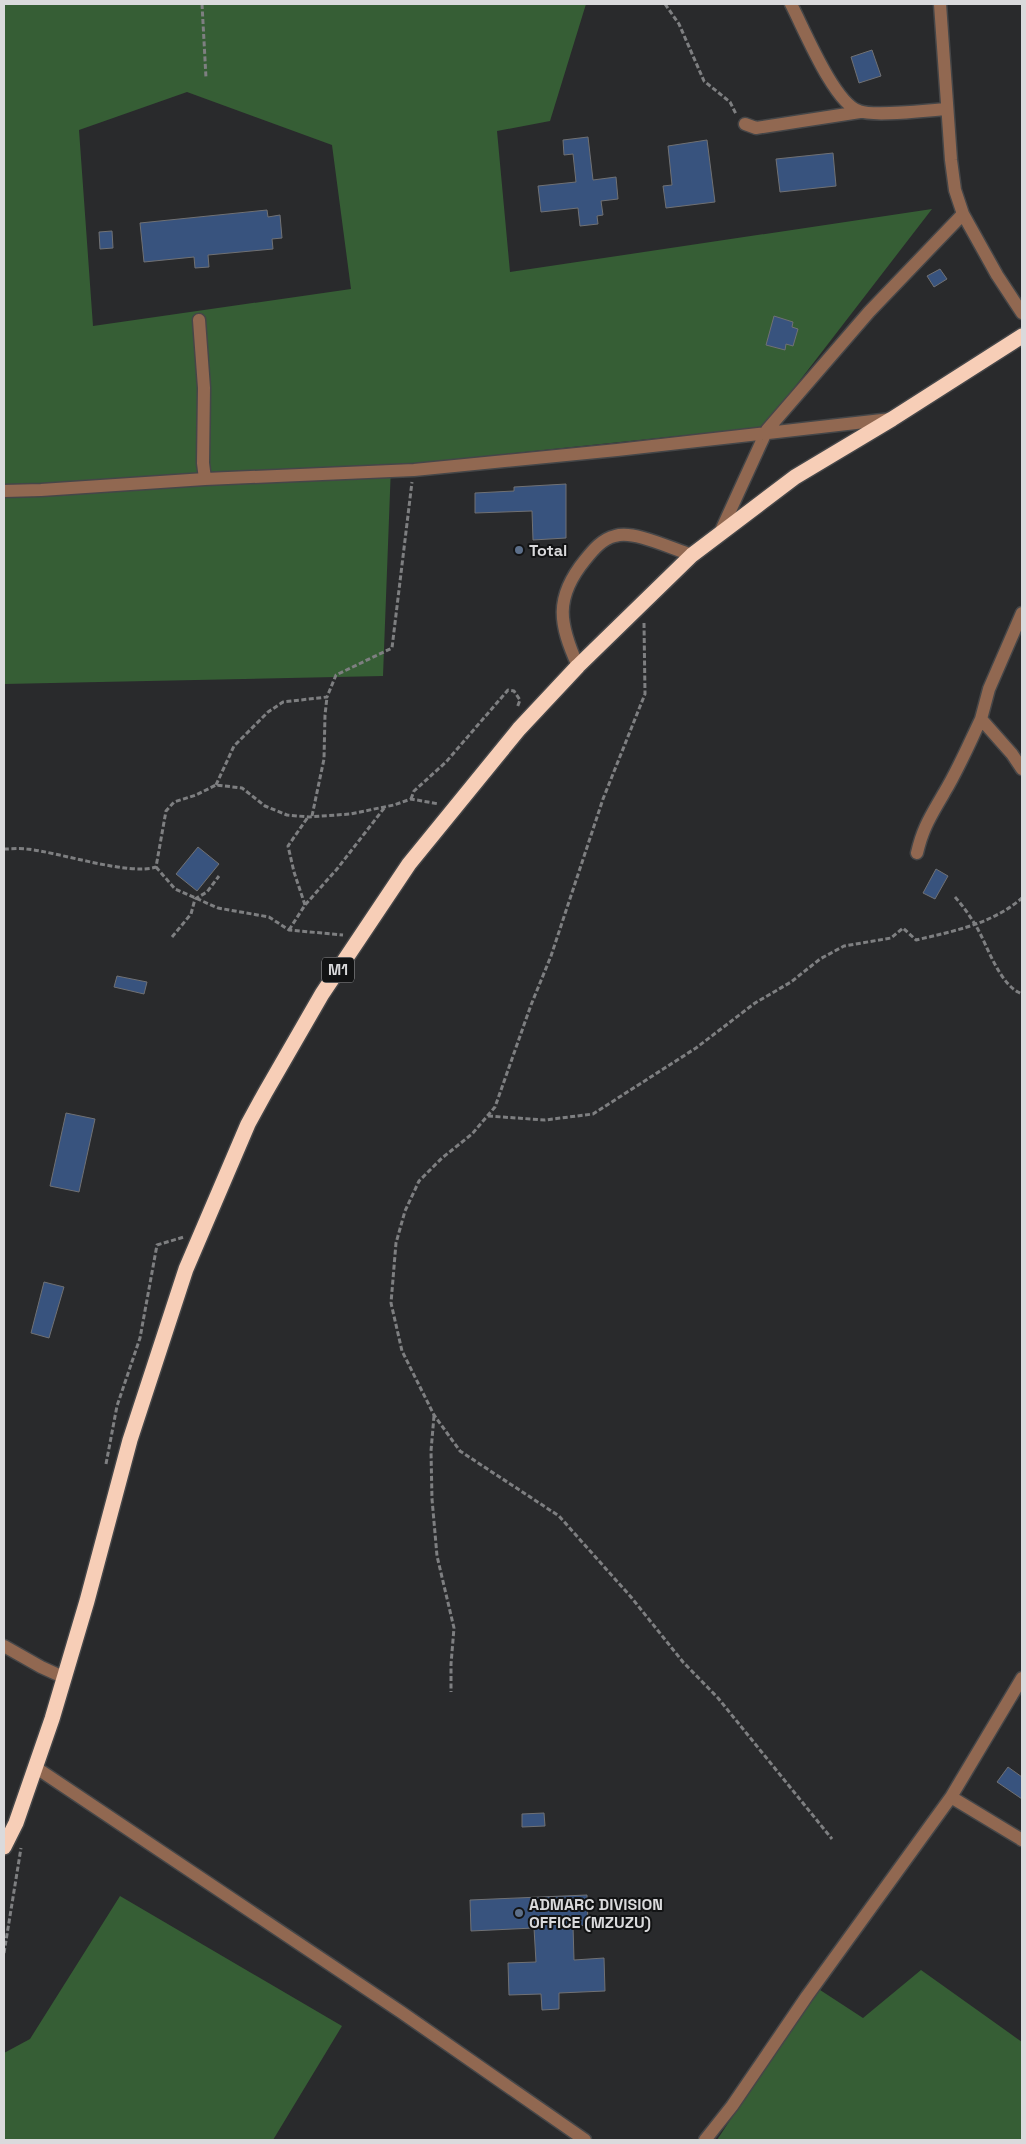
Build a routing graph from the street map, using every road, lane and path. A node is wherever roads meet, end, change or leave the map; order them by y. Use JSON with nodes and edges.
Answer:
{"nodes":[{"id":1,"x":202,"y":4,"type":"edge"},
{"id":2,"x":665,"y":4,"type":"edge"},
{"id":3,"x":790,"y":4,"type":"edge"},
{"id":4,"x":940,"y":4,"type":"edge"},
{"id":5,"x":206,"y":78,"type":"dead end"},
{"id":6,"x":947,"y":109,"type":"junction"},
{"id":7,"x":860,"y":112,"type":"junction"},
{"id":8,"x":745,"y":124,"type":"joint"},
{"id":9,"x":963,"y":214,"type":"junction"},
{"id":10,"x":1022,"y":313,"type":"edge"},
{"id":11,"x":199,"y":320,"type":"dead end"},
{"id":12,"x":1022,"y":336,"type":"edge"},
{"id":13,"x":892,"y":419,"type":"junction"},
{"id":14,"x":765,"y":433,"type":"junction"},
{"id":15,"x":414,"y":470,"type":"junction"},
{"id":16,"x":205,"y":479,"type":"junction"},
{"id":17,"x":4,"y":491,"type":"edge"},
{"id":18,"x":719,"y":535,"type":"junction"},
{"id":19,"x":692,"y":555,"type":"junction"},
{"id":20,"x":644,"y":602,"type":"junction"},
{"id":21,"x":1022,"y":613,"type":"edge"},
{"id":22,"x":578,"y":666,"type":"junction"},
{"id":23,"x":327,"y":697,"type":"junction"},
{"id":24,"x":981,"y":719,"type":"junction"},
{"id":25,"x":519,"y":729,"type":"junction"},
{"id":26,"x":1022,"y":769,"type":"edge"},
{"id":27,"x":216,"y":785,"type":"junction"},
{"id":28,"x":411,"y":799,"type":"junction"},
{"id":29,"x":458,"y":802,"type":"junction"},
{"id":30,"x":386,"y":807,"type":"junction"},
{"id":31,"x":311,"y":817,"type":"junction"},
{"id":32,"x":4,"y":849,"type":"edge"},
{"id":33,"x":917,"y":853,"type":"dead end"},
{"id":34,"x":156,"y":867,"type":"junction"},
{"id":35,"x":219,"y":876,"type":"dead end"},
{"id":36,"x":955,"y":897,"type":"dead end"},
{"id":37,"x":1022,"y":898,"type":"edge"},
{"id":38,"x":196,"y":899,"type":"junction"},
{"id":39,"x":305,"y":905,"type":"junction"},
{"id":40,"x":976,"y":926,"type":"junction"},
{"id":41,"x":289,"y":930,"type":"junction"},
{"id":42,"x":349,"y":936,"type":"dead end"},
{"id":43,"x":172,"y":937,"type":"dead end"},
{"id":44,"x":1022,"y":994,"type":"edge"},
{"id":45,"x":487,"y":1116,"type":"junction"},
{"id":46,"x":202,"y":1232,"type":"junction"},
{"id":47,"x":434,"y":1415,"type":"junction"},
{"id":48,"x":106,"y":1467,"type":"dead end"},
{"id":49,"x":4,"y":1646,"type":"edge"},
{"id":50,"x":63,"y":1678,"type":"junction"},
{"id":51,"x":1022,"y":1678,"type":"edge"},
{"id":52,"x":451,"y":1692,"type":"dead end"},
{"id":53,"x":35,"y":1767,"type":"junction"},
{"id":54,"x":951,"y":1797,"type":"junction"},
{"id":55,"x":16,"y":1823,"type":"junction"},
{"id":56,"x":832,"y":1839,"type":"dead end"},
{"id":57,"x":1022,"y":1840,"type":"edge"},
{"id":58,"x":4,"y":1848,"type":"edge"},
{"id":59,"x":4,"y":1953,"type":"edge"},
{"id":60,"x":584,"y":2140,"type":"edge"},
{"id":61,"x":705,"y":2140,"type":"edge"}],
"edges":[{"from":1,"to":5,"type":"path"},
{"from":2,"to":8,"type":"path"},
{"from":3,"to":7,"type":"street"},
{"from":4,"to":6,"type":"street"},
{"from":6,"to":7,"type":"street"},
{"from":6,"to":9,"type":"street"},
{"from":7,"to":8,"type":"street"},
{"from":9,"to":10,"type":"street"},
{"from":9,"to":14,"type":"street"},
{"from":11,"to":16,"type":"street"},
{"from":12,"to":13,"type":"highway","number":"M1"},
{"from":13,"to":14,"type":"street"},
{"from":13,"to":18,"type":"highway","number":"M1"},
{"from":14,"to":15,"type":"street"},
{"from":14,"to":18,"type":"street"},
{"from":15,"to":16,"type":"street"},
{"from":15,"to":23,"type":"path"},
{"from":16,"to":17,"type":"street"},
{"from":18,"to":19,"type":"highway","number":"M1"},
{"from":19,"to":20,"type":"highway","number":"M1"},
{"from":19,"to":22,"type":"street"},
{"from":20,"to":22,"type":"highway","number":"M1"},
{"from":20,"to":45,"type":"path"},
{"from":21,"to":24,"type":"street"},
{"from":22,"to":25,"type":"highway","number":"M1"},
{"from":23,"to":27,"type":"path"},
{"from":23,"to":31,"type":"path"},
{"from":24,"to":26,"type":"street"},
{"from":24,"to":33,"type":"street"},
{"from":25,"to":28,"type":"path"},
{"from":25,"to":29,"type":"highway","number":"M1"},
{"from":27,"to":31,"type":"path"},
{"from":27,"to":34,"type":"path"},
{"from":28,"to":29,"type":"path"},
{"from":28,"to":30,"type":"path"},
{"from":29,"to":46,"type":"highway","number":"M1"},
{"from":30,"to":31,"type":"path"},
{"from":30,"to":39,"type":"path"},
{"from":31,"to":39,"type":"path"},
{"from":32,"to":34,"type":"path"},
{"from":34,"to":38,"type":"path"},
{"from":35,"to":38,"type":"path"},
{"from":36,"to":40,"type":"path"},
{"from":37,"to":40,"type":"path"},
{"from":38,"to":41,"type":"path"},
{"from":38,"to":43,"type":"path"},
{"from":39,"to":41,"type":"path"},
{"from":40,"to":44,"type":"path"},
{"from":40,"to":45,"type":"path"},
{"from":41,"to":42,"type":"path"},
{"from":45,"to":47,"type":"path"},
{"from":46,"to":48,"type":"path"},
{"from":46,"to":50,"type":"highway","number":"M1"},
{"from":47,"to":52,"type":"path"},
{"from":47,"to":56,"type":"path"},
{"from":49,"to":50,"type":"street"},
{"from":50,"to":53,"type":"highway","number":"M1"},
{"from":51,"to":54,"type":"street"},
{"from":53,"to":55,"type":"highway","number":"M1"},
{"from":53,"to":60,"type":"street"},
{"from":54,"to":57,"type":"street"},
{"from":54,"to":61,"type":"street"},
{"from":55,"to":58,"type":"highway","number":"M1"},
{"from":55,"to":59,"type":"path"}]}
